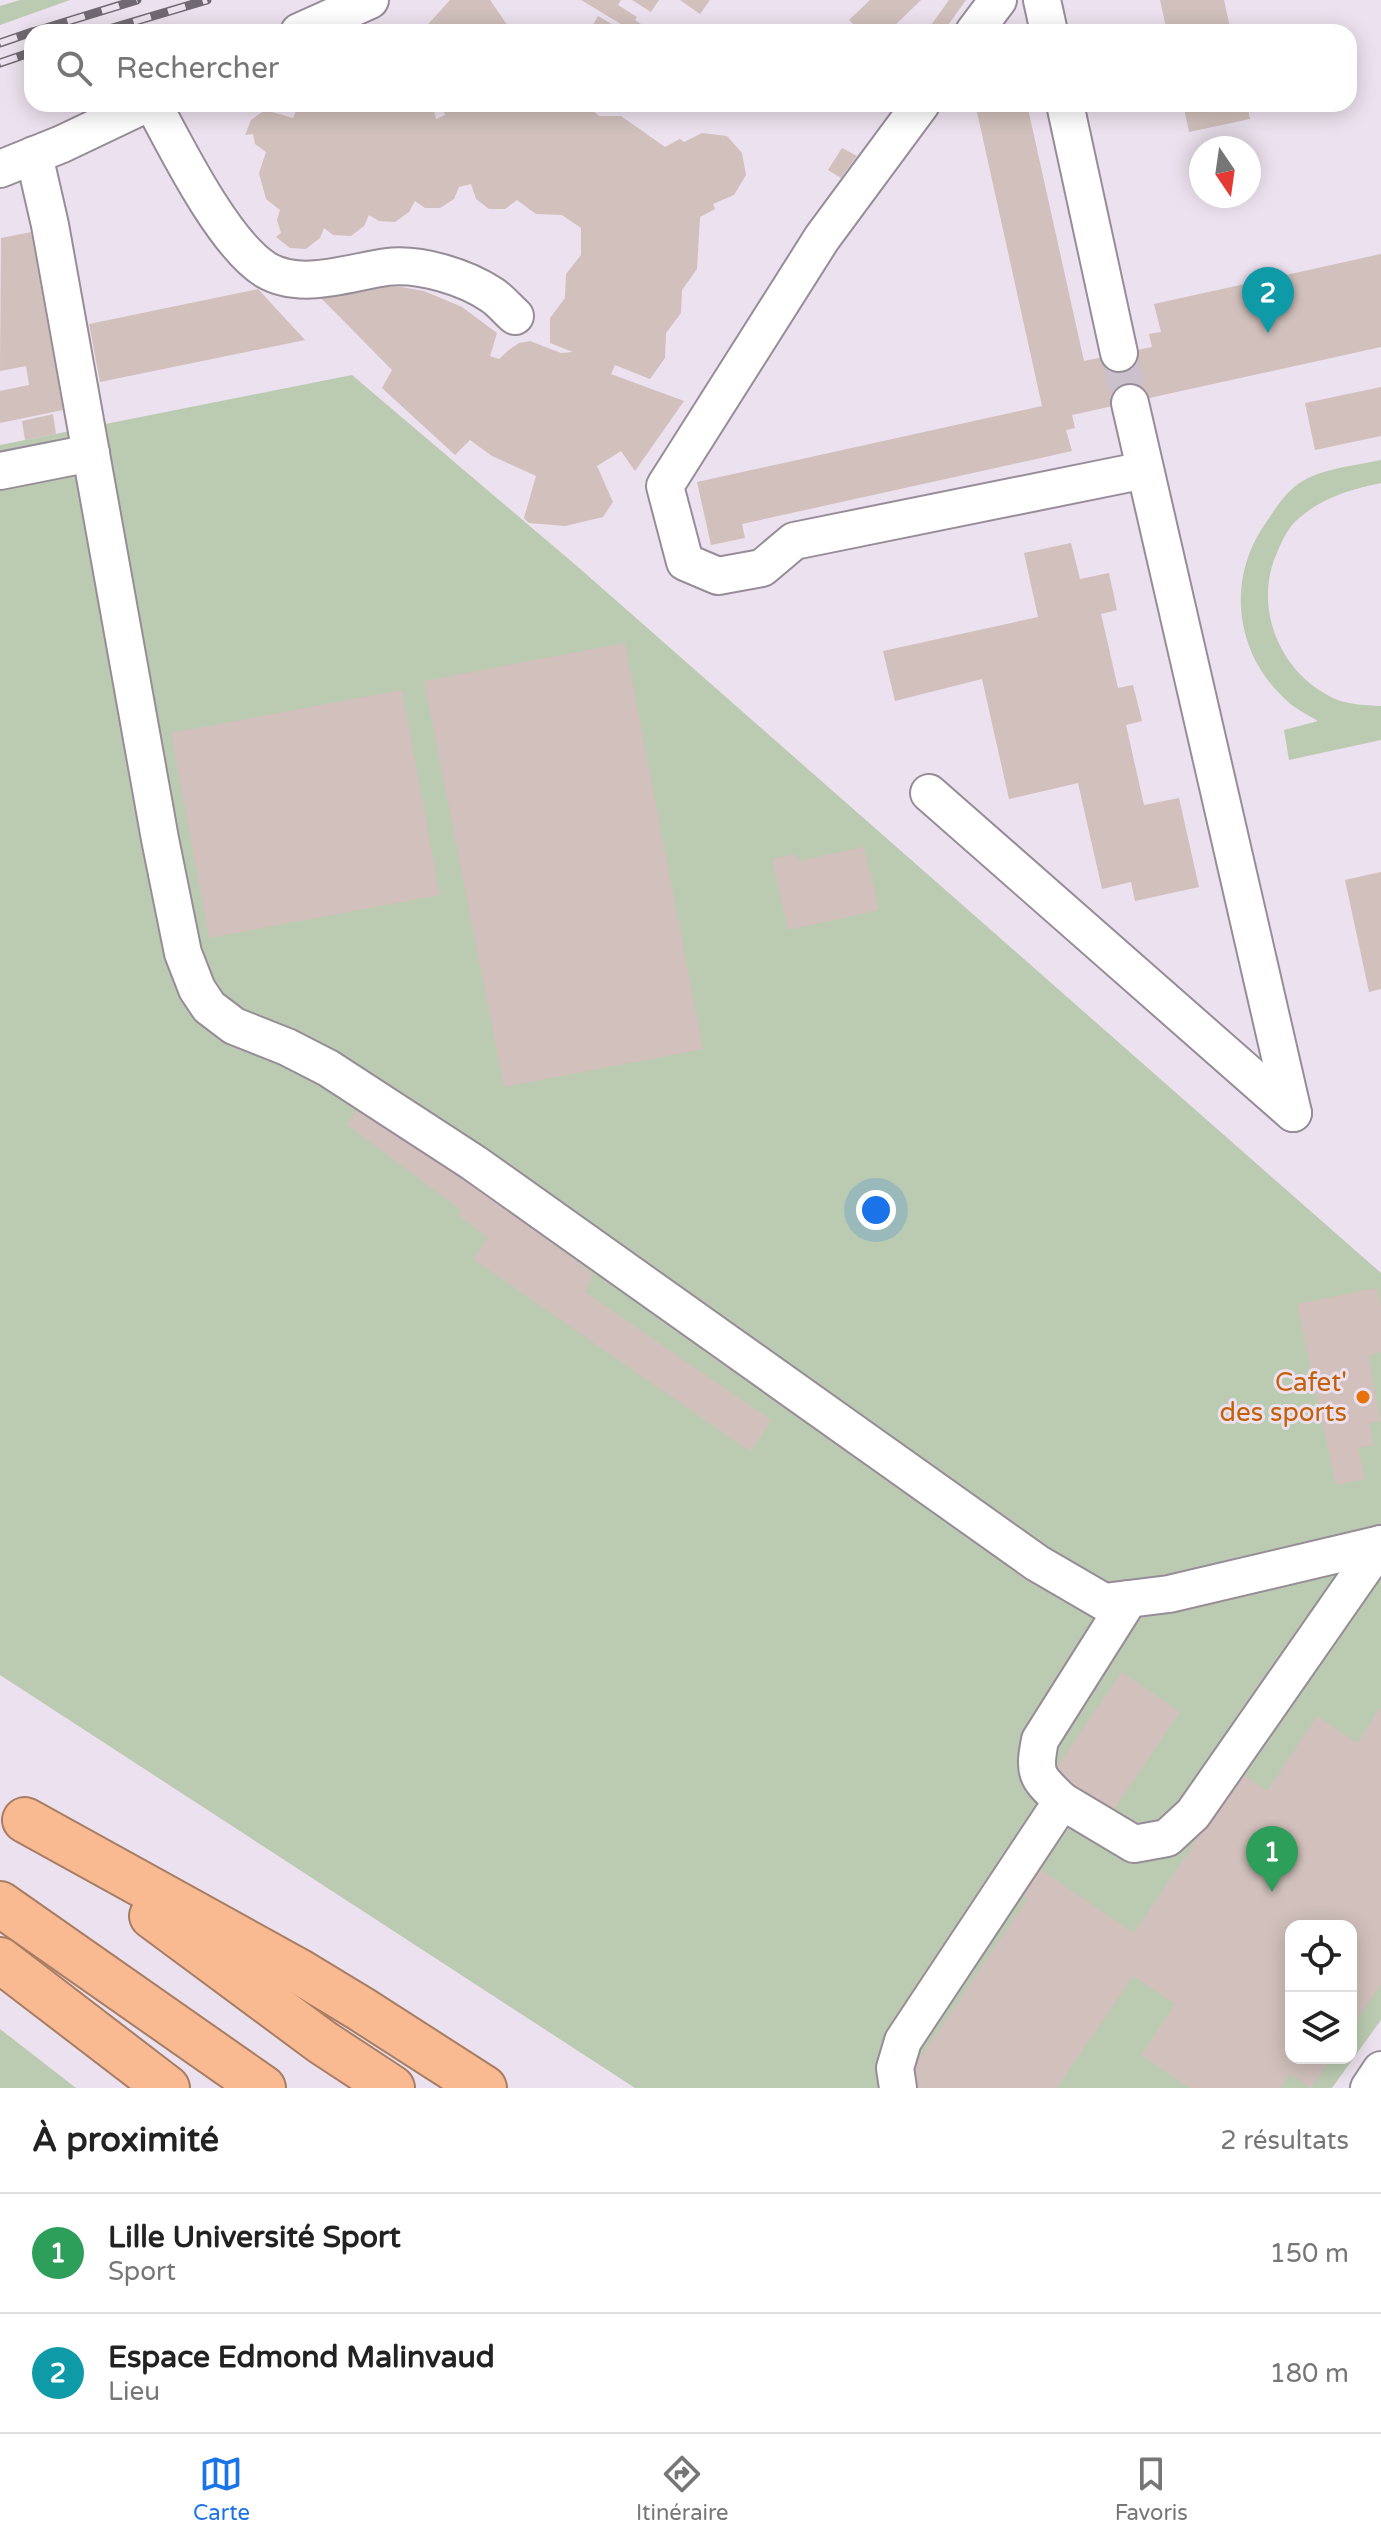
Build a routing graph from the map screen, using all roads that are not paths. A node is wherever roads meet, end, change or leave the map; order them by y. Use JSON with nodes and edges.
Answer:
{"nodes":[{"id":1,"x":370,"y":0,"type":"edge"},
{"id":2,"x":998,"y":0,"type":"edge"},
{"id":3,"x":1042,"y":0,"type":"edge"},
{"id":4,"x":317,"y":24,"type":"edge"},
{"id":5,"x":980,"y":24,"type":"edge"},
{"id":6,"x":1047,"y":24,"type":"edge"},
{"id":7,"x":128,"y":112,"type":"edge"},
{"id":8,"x":158,"y":112,"type":"edge"},
{"id":9,"x":915,"y":112,"type":"edge"},
{"id":10,"x":1067,"y":112,"type":"edge"},
{"id":11,"x":34,"y":155,"type":"junction"},
{"id":12,"x":0,"y":169,"type":"edge"},
{"id":13,"x":515,"y":316,"type":"dead end"},
{"id":14,"x":1119,"y":353,"type":"tunnel mouth"},
{"id":15,"x":1130,"y":403,"type":"tunnel mouth"},
{"id":16,"x":91,"y":453,"type":"junction"},
{"id":17,"x":1145,"y":470,"type":"junction"},
{"id":18,"x":0,"y":471,"type":"edge"},
{"id":19,"x":929,"y":793,"type":"dead end"},
{"id":20,"x":1381,"y":1544,"type":"edge"},
{"id":21,"x":1129,"y":1599,"type":"junction"},
{"id":22,"x":1062,"y":1801,"type":"junction"},
{"id":23,"x":12,"y":1811,"type":"edge"},
{"id":24,"x":0,"y":1904,"type":"edge"},
{"id":25,"x":0,"y":1960,"type":"edge"},
{"id":26,"x":1381,"y":2070,"type":"edge"},
{"id":27,"x":167,"y":2088,"type":"edge"},
{"id":28,"x":263,"y":2088,"type":"edge"},
{"id":29,"x":392,"y":2088,"type":"edge"},
{"id":30,"x":484,"y":2088,"type":"edge"},
{"id":31,"x":898,"y":2088,"type":"edge"},
{"id":32,"x":1369,"y":2088,"type":"edge"}],
"edges":[{"from":1,"to":4,"type":"street"},
{"from":2,"to":5,"type":"street"},
{"from":3,"to":6,"type":"street"},
{"from":7,"to":11,"type":"street"},
{"from":8,"to":13,"type":"street"},
{"from":9,"to":17,"type":"street"},
{"from":10,"to":14,"type":"street"},
{"from":11,"to":12,"type":"street"},
{"from":11,"to":16,"type":"street"},
{"from":15,"to":17,"type":"street"},
{"from":16,"to":18,"type":"street"},
{"from":16,"to":21,"type":"street"},
{"from":17,"to":19,"type":"street"},
{"from":20,"to":21,"type":"street"},
{"from":20,"to":22,"type":"street"},
{"from":21,"to":22,"type":"street"},
{"from":22,"to":31,"type":"street"},
{"from":23,"to":29,"type":"highway"},
{"from":23,"to":30,"type":"highway"},
{"from":24,"to":28,"type":"highway"},
{"from":25,"to":27,"type":"highway"},
{"from":26,"to":32,"type":"street"}]}
